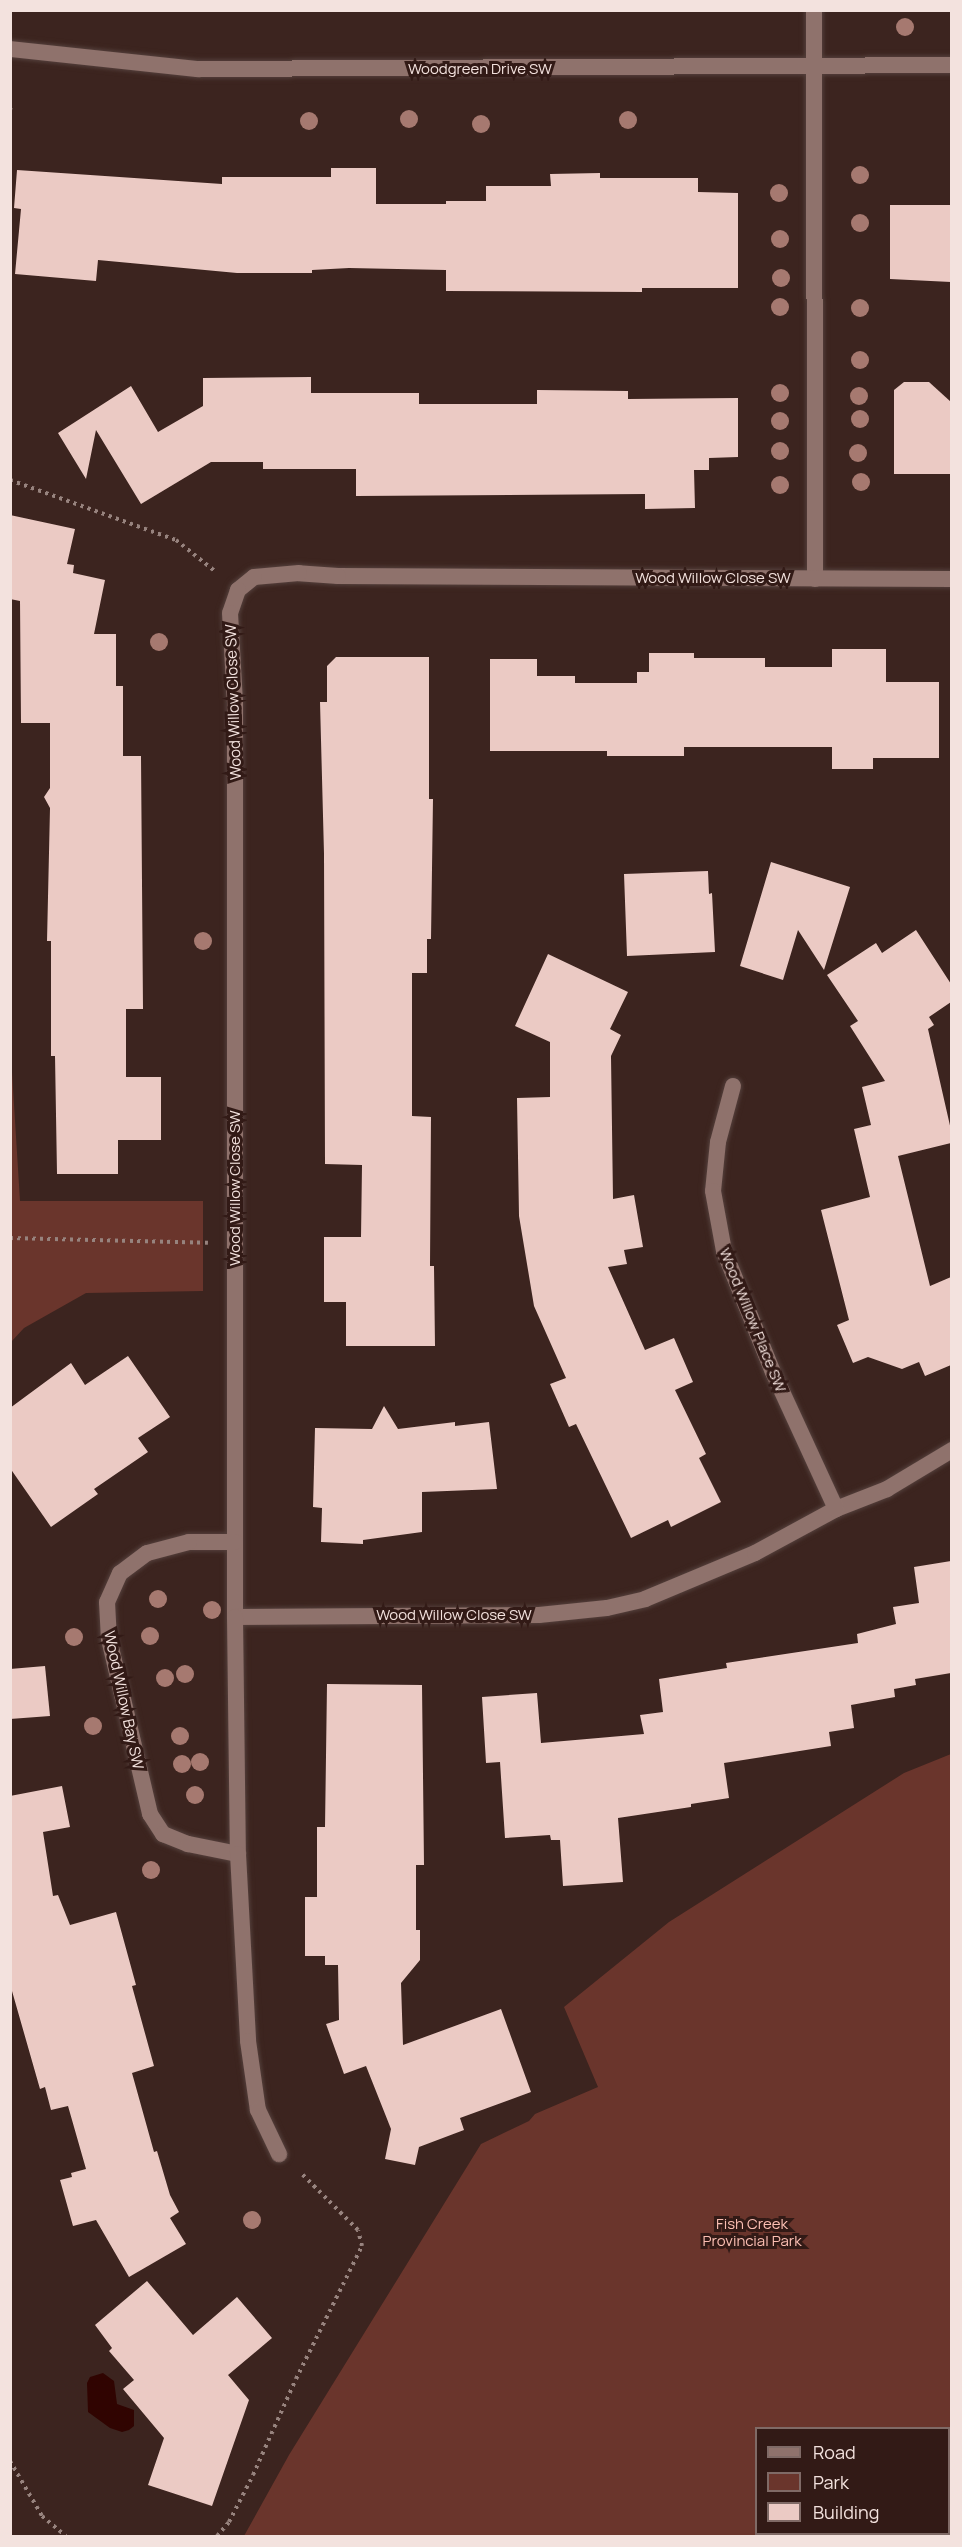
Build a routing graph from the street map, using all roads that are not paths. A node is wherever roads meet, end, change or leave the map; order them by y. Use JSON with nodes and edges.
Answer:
{"nodes":[{"id":1,"x":813,"y":10,"type":"edge"},
{"id":2,"x":10,"y":49,"type":"edge"},
{"id":3,"x":951,"y":65,"type":"edge"},
{"id":4,"x":814,"y":66,"type":"junction"},
{"id":5,"x":815,"y":579,"type":"junction"},
{"id":6,"x":951,"y":579,"type":"edge"},
{"id":7,"x":733,"y":1086,"type":"dead end"},
{"id":8,"x":951,"y":1450,"type":"edge"},
{"id":9,"x":836,"y":1509,"type":"junction"},
{"id":10,"x":236,"y":1542,"type":"junction"},
{"id":11,"x":235,"y":1617,"type":"junction"},
{"id":12,"x":238,"y":1854,"type":"junction"},
{"id":13,"x":279,"y":2154,"type":"road end"}],
"edges":[{"from":1,"to":4,"type":"street"},
{"from":2,"to":4,"type":"street","name":"Woodgreen Drive SW"},
{"from":3,"to":4,"type":"street","name":"Woodgreen Drive SW"},
{"from":4,"to":5,"type":"street"},
{"from":5,"to":6,"type":"street","name":"Wood Willow Close SW"},
{"from":5,"to":10,"type":"street","name":"Wood Willow Close SW"},
{"from":7,"to":9,"type":"street","name":"Wood Willow Place SW"},
{"from":8,"to":9,"type":"street","name":"Wood Willow Close SW"},
{"from":9,"to":11,"type":"street","name":"Wood Willow Close SW"},
{"from":10,"to":11,"type":"street","name":"Wood Willow Close SW"},
{"from":10,"to":12,"type":"street","name":"Wood Willow Bay SW"},
{"from":11,"to":12,"type":"street"},
{"from":12,"to":13,"type":"street"}]}
